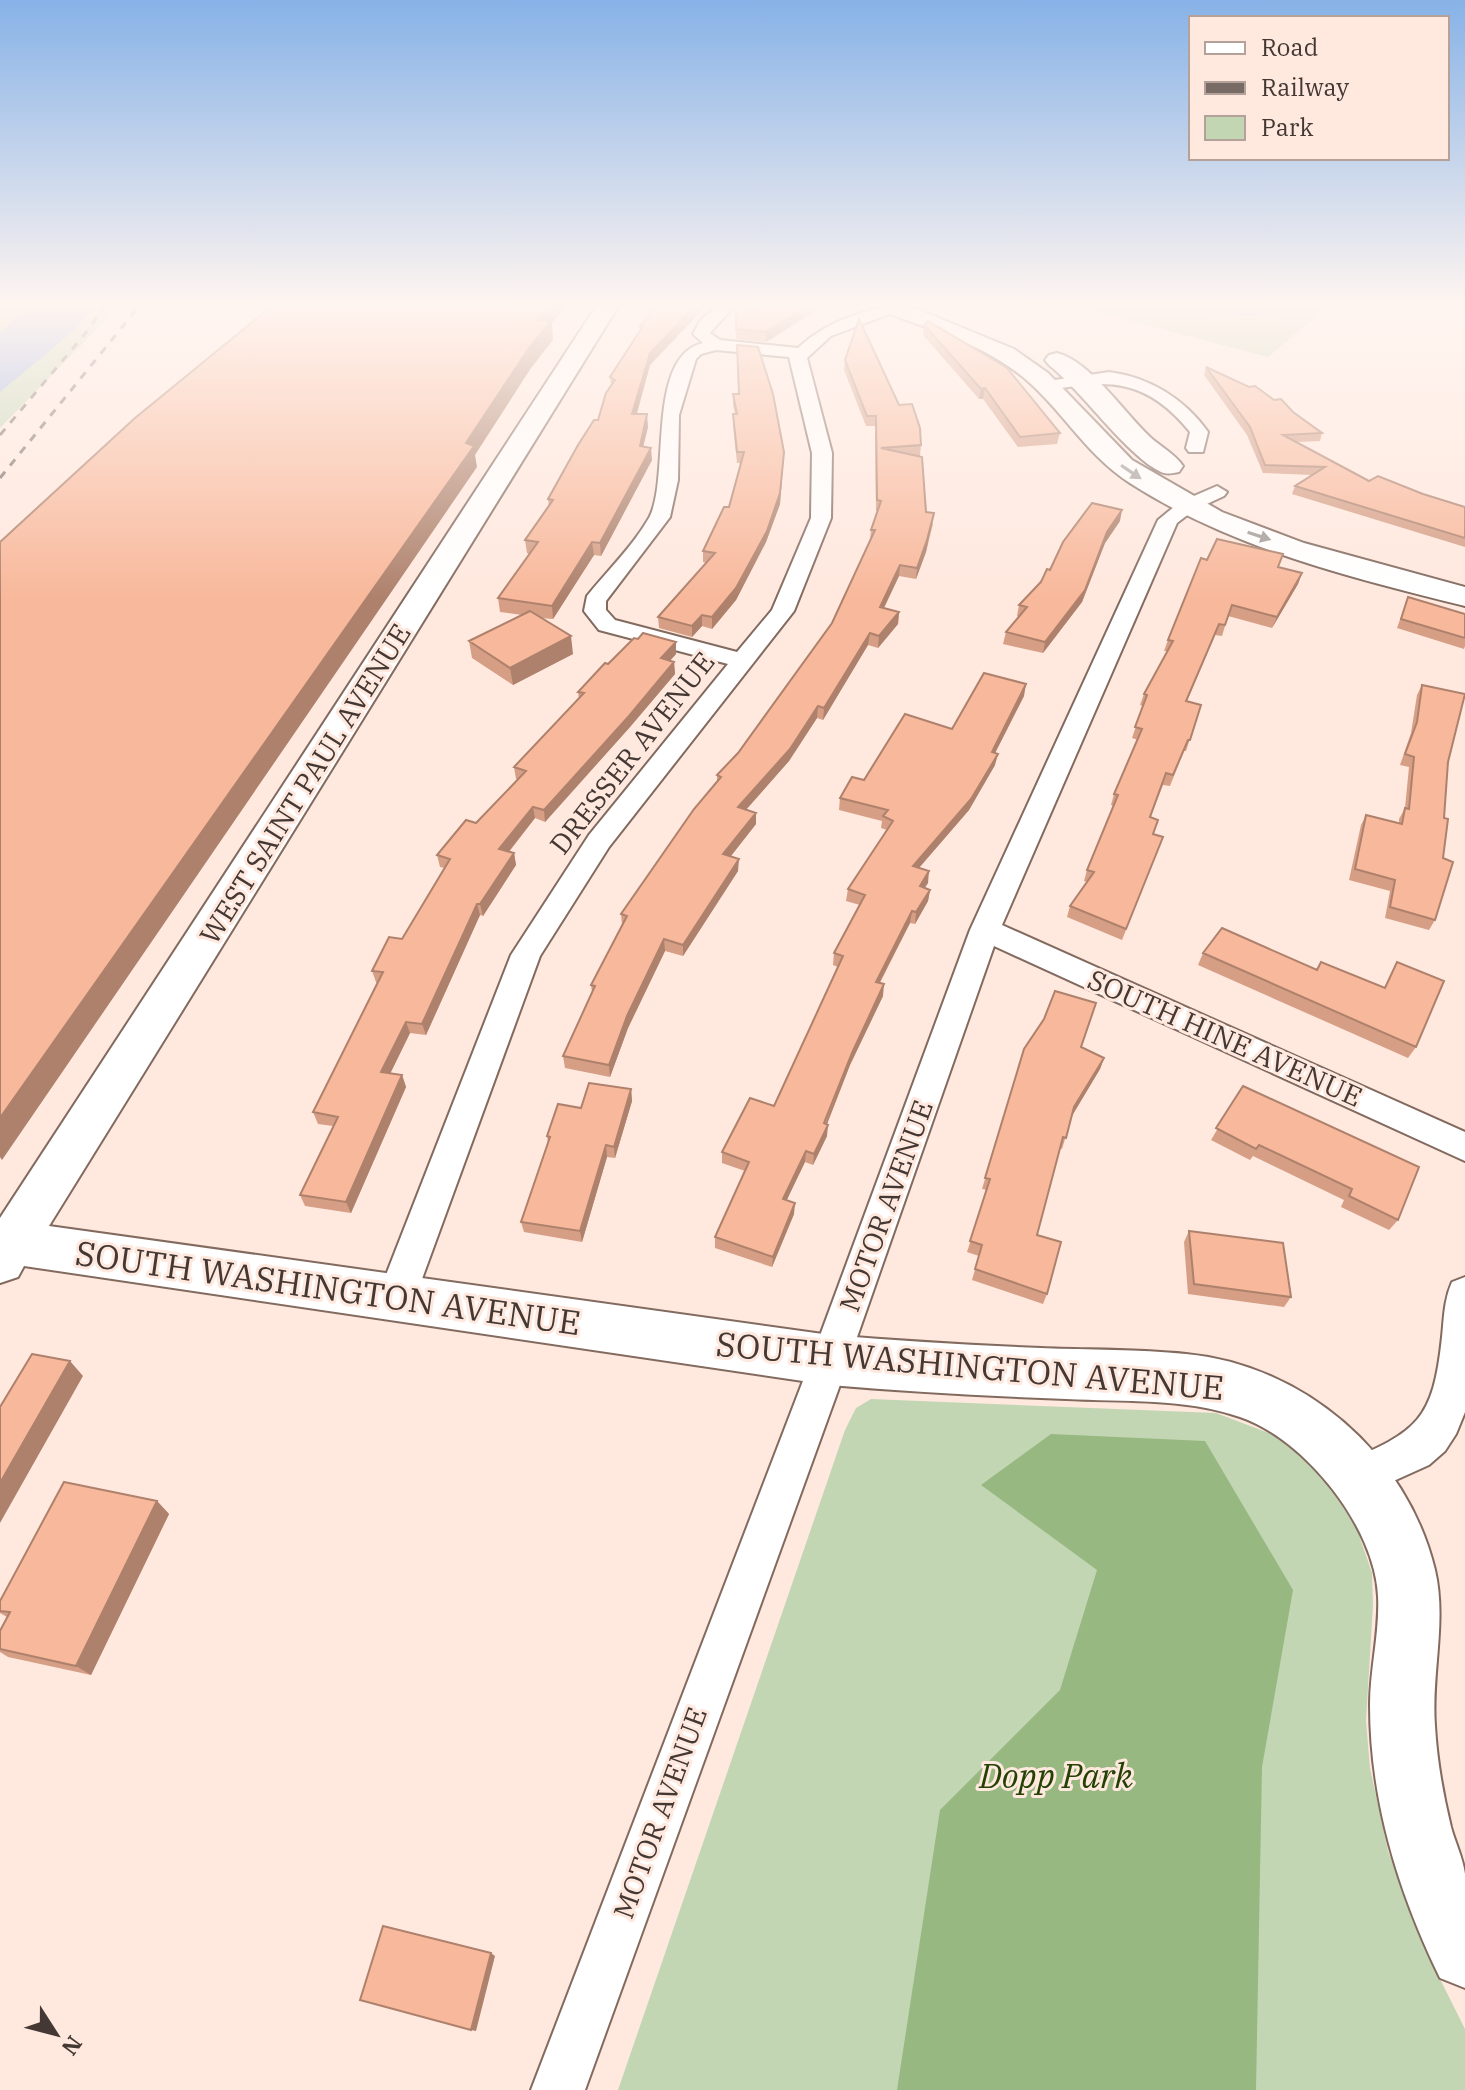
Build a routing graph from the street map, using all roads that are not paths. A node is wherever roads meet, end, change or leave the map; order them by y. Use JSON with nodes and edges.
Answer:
{"nodes":[{"id":1,"x":546,"y":403,"type":"edge"},
{"id":2,"x":674,"y":403,"type":"edge"},
{"id":3,"x":809,"y":403,"type":"edge"},
{"id":4,"x":1061,"y":403,"type":"edge"},
{"id":5,"x":1102,"y":403,"type":"edge"},
{"id":6,"x":1164,"y":403,"type":"edge"},
{"id":7,"x":1196,"y":448,"type":"dead end"},
{"id":8,"x":1217,"y":492,"type":"junction"},
{"id":9,"x":1187,"y":506,"type":"junction"},
{"id":10,"x":1465,"y":572,"type":"edge"},
{"id":11,"x":1465,"y":597,"type":"edge"},
{"id":12,"x":743,"y":661,"type":"junction"},
{"id":13,"x":985,"y":930,"type":"junction"},
{"id":14,"x":1465,"y":1147,"type":"edge"},
{"id":15,"x":6,"y":1252,"type":"edge"},
{"id":16,"x":1465,"y":1294,"type":"edge"},
{"id":17,"x":396,"y":1298,"type":"junction"},
{"id":18,"x":830,"y":1360,"type":"junction"},
{"id":19,"x":1358,"y":1477,"type":"junction"},
{"id":20,"x":1465,"y":1953,"type":"edge"},
{"id":21,"x":558,"y":2090,"type":"edge"}],
"edges":[{"from":1,"to":15,"type":"street","name":"WEST SAINT PAUL AVENUE"},
{"from":2,"to":12,"type":"street"},
{"from":3,"to":12,"type":"street","name":"DRESSER AVENUE"},
{"from":4,"to":9,"type":"street","one_way":true},
{"from":5,"to":8,"type":"street"},
{"from":6,"to":7,"type":"street"},
{"from":8,"to":9,"type":"street","name":"MOTOR AVENUE"},
{"from":8,"to":10,"type":"street"},
{"from":9,"to":11,"type":"street","one_way":true},
{"from":9,"to":13,"type":"street","name":"MOTOR AVENUE"},
{"from":12,"to":17,"type":"street","name":"DRESSER AVENUE"},
{"from":13,"to":14,"type":"street","name":"SOUTH HINE AVENUE"},
{"from":13,"to":18,"type":"street","name":"MOTOR AVENUE"},
{"from":15,"to":17,"type":"street","name":"SOUTH WASHINGTON AVENUE"},
{"from":16,"to":19,"type":"street"},
{"from":17,"to":18,"type":"street","name":"SOUTH WASHINGTON AVENUE"},
{"from":18,"to":19,"type":"street","name":"SOUTH WASHINGTON AVENUE"},
{"from":18,"to":21,"type":"street","name":"MOTOR AVENUE"},
{"from":19,"to":20,"type":"street","name":"SOUTH WASHINGTON AVENUE"}]}
